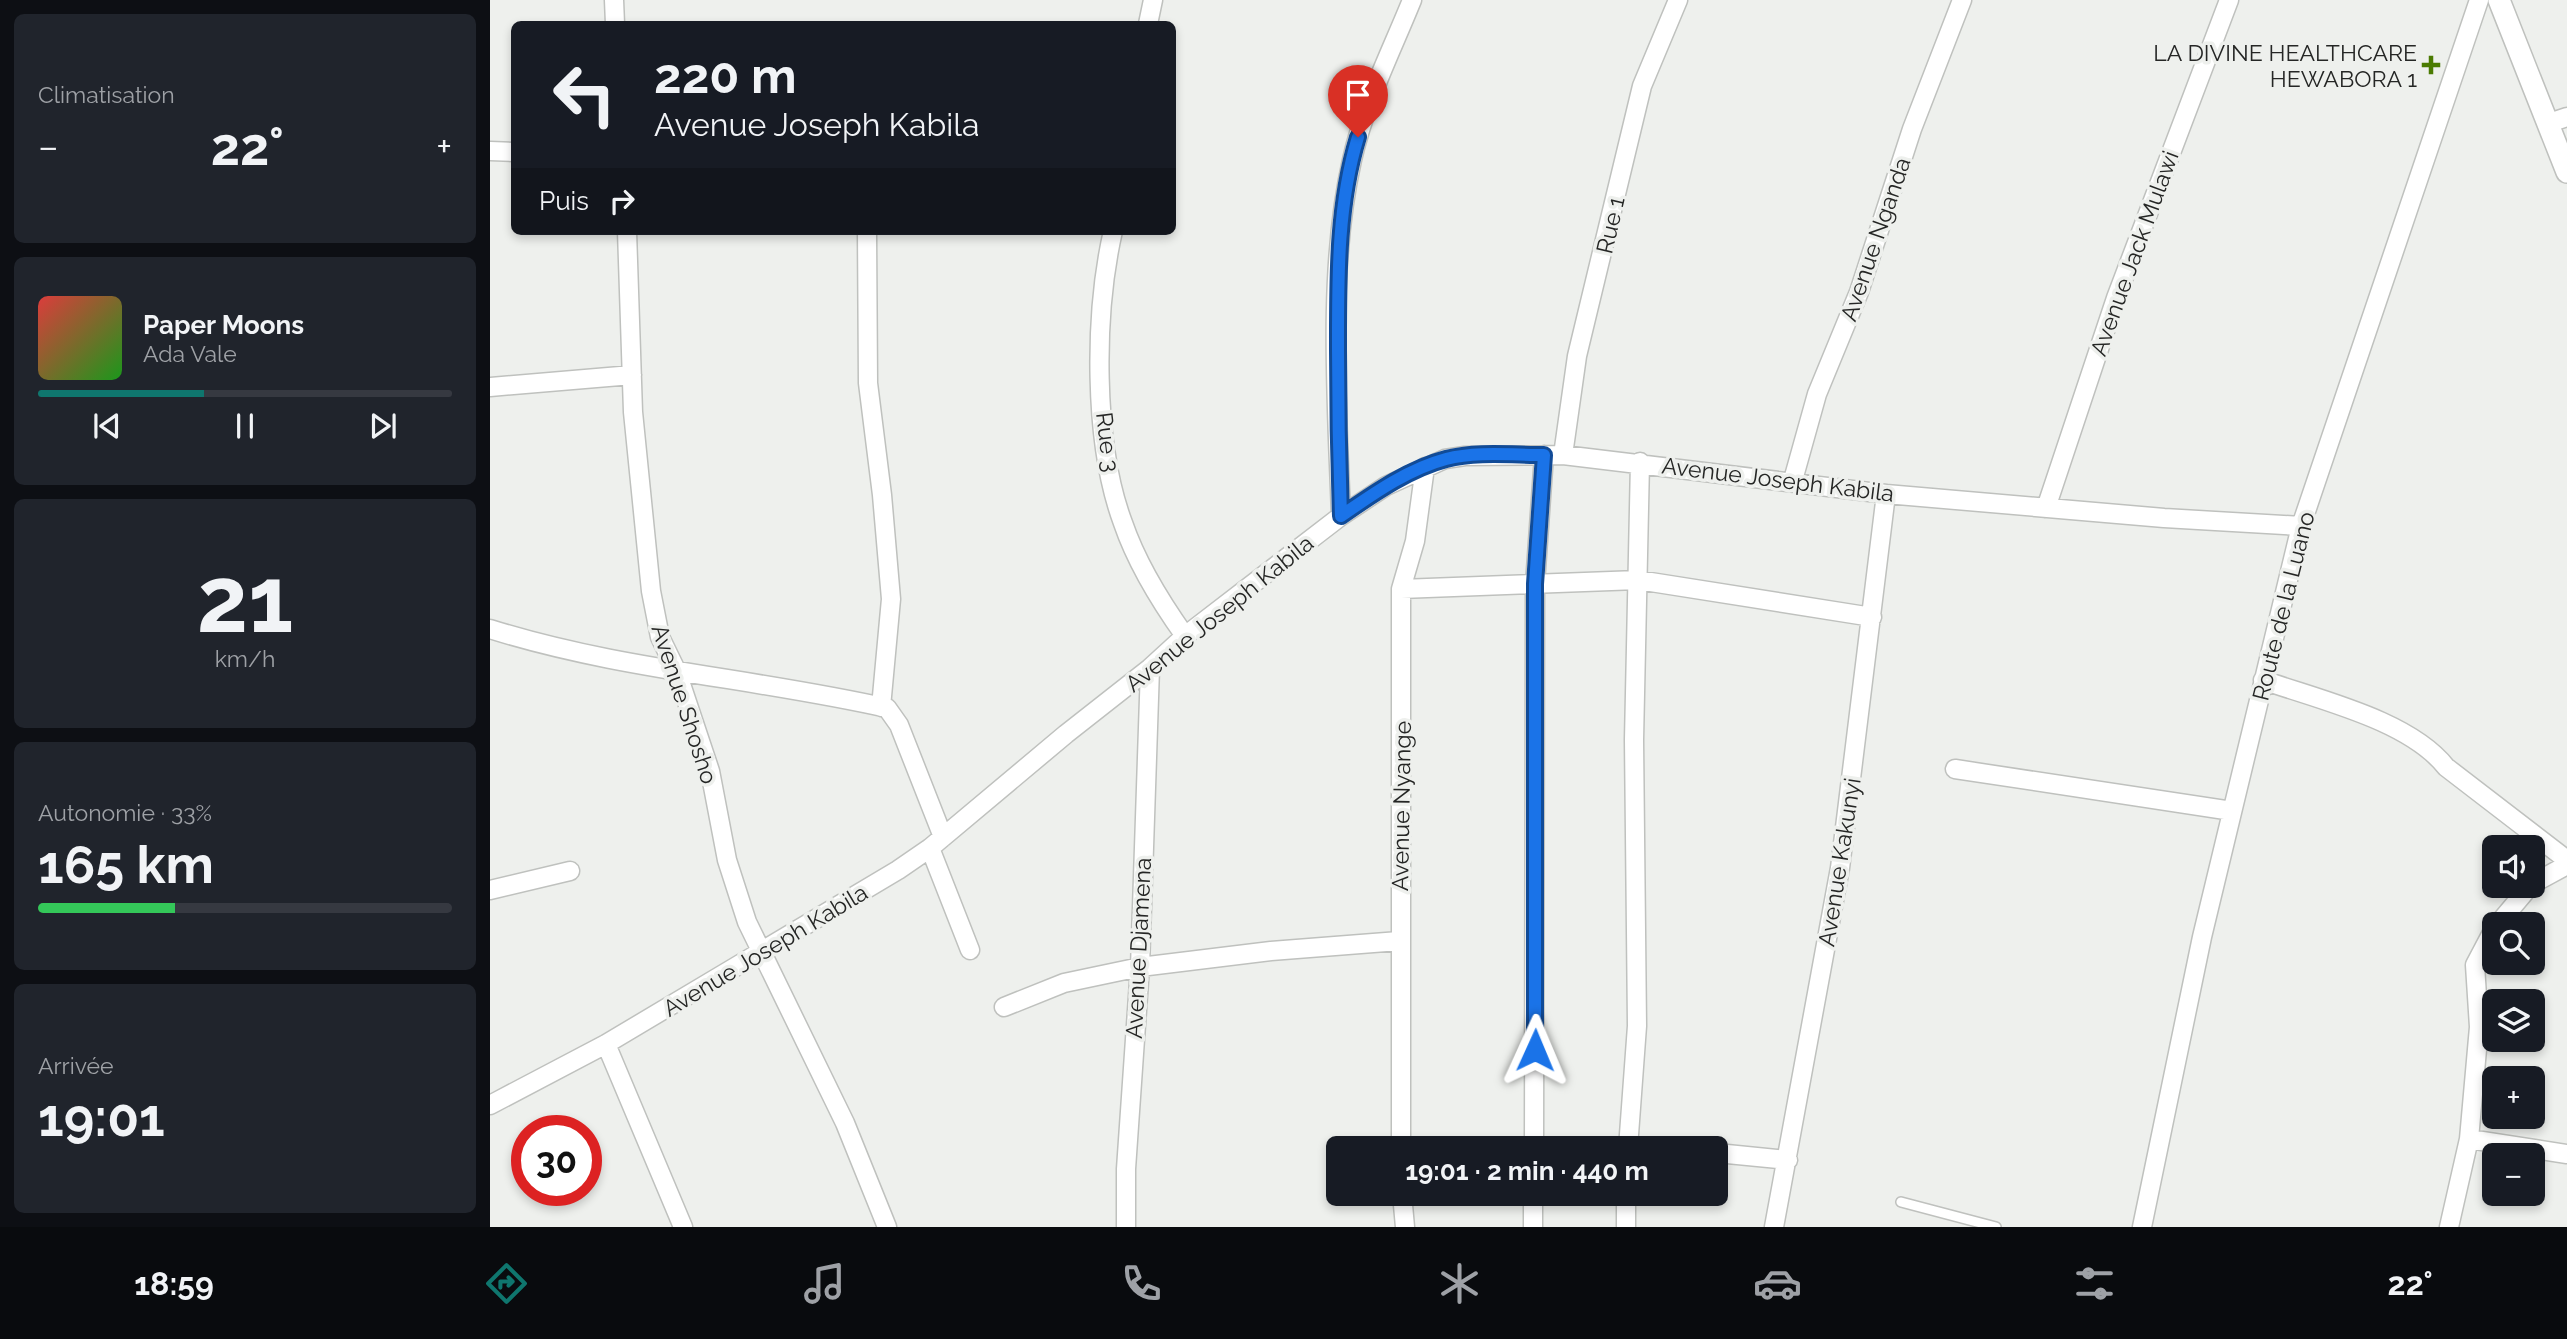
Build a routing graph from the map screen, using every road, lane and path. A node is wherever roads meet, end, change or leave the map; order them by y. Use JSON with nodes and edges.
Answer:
{"nodes":[{"id":1,"x":614,"y":0,"type":"edge"},
{"id":2,"x":1153,"y":0,"type":"edge"},
{"id":3,"x":1412,"y":0,"type":"edge"},
{"id":4,"x":1678,"y":0,"type":"edge"},
{"id":5,"x":1962,"y":0,"type":"edge"},
{"id":6,"x":2229,"y":0,"type":"edge"},
{"id":7,"x":2479,"y":0,"type":"edge"},
{"id":8,"x":2499,"y":0,"type":"edge"},
{"id":9,"x":615,"y":21,"type":"edge"},
{"id":10,"x":1149,"y":21,"type":"edge"},
{"id":11,"x":2558,"y":120,"type":"edge"},
{"id":12,"x":490,"y":151,"type":"edge"},
{"id":13,"x":511,"y":152,"type":"edge"},
{"id":14,"x":2567,"y":172,"type":"edge"},
{"id":15,"x":627,"y":235,"type":"edge"},
{"id":16,"x":867,"y":235,"type":"edge"},
{"id":17,"x":1112,"y":235,"type":"edge"},
{"id":18,"x":632,"y":375,"type":"junction"},
{"id":19,"x":490,"y":387,"type":"edge"},
{"id":20,"x":1544,"y":455,"type":"junction"},
{"id":21,"x":1563,"y":455,"type":"junction"},
{"id":22,"x":1640,"y":462,"type":"junction"},
{"id":23,"x":1425,"y":467,"type":"junction"},
{"id":24,"x":1793,"y":480,"type":"junction"},
{"id":25,"x":1886,"y":494,"type":"junction"},
{"id":26,"x":2046,"y":508,"type":"junction"},
{"id":27,"x":1341,"y":516,"type":"junction"},
{"id":28,"x":2301,"y":526,"type":"junction"},
{"id":29,"x":1638,"y":580,"type":"junction"},
{"id":30,"x":1535,"y":584,"type":"junction"},
{"id":31,"x":1401,"y":589,"type":"junction"},
{"id":32,"x":1872,"y":617,"type":"junction"},
{"id":33,"x":490,"y":629,"type":"edge"},
{"id":34,"x":1185,"y":636,"type":"junction"},
{"id":35,"x":1150,"y":668,"type":"junction"},
{"id":36,"x":677,"y":672,"type":"junction"},
{"id":37,"x":2263,"y":680,"type":"junction"},
{"id":38,"x":881,"y":707,"type":"junction"},
{"id":39,"x":1955,"y":769,"type":"dead end"},
{"id":40,"x":2232,"y":811,"type":"junction"},
{"id":41,"x":936,"y":843,"type":"junction"},
{"id":42,"x":2567,"y":860,"type":"edge"},
{"id":43,"x":2567,"y":865,"type":"edge"},
{"id":44,"x":570,"y":871,"type":"dead end"},
{"id":45,"x":2545,"y":877,"type":"edge"},
{"id":46,"x":490,"y":890,"type":"edge"},
{"id":47,"x":2520,"y":898,"type":"edge"},
{"id":48,"x":2508,"y":912,"type":"edge"},
{"id":49,"x":1399,"y":941,"type":"junction"},
{"id":50,"x":970,"y":950,"type":"dead end"},
{"id":51,"x":2482,"y":952,"type":"edge"},
{"id":52,"x":762,"y":954,"type":"junction"},
{"id":53,"x":1140,"y":967,"type":"junction"},
{"id":54,"x":1003,"y":1007,"type":"dead end"},
{"id":55,"x":606,"y":1044,"type":"junction"},
{"id":56,"x":490,"y":1105,"type":"edge"},
{"id":57,"x":1401,"y":1136,"type":"edge"},
{"id":58,"x":1534,"y":1136,"type":"edge"},
{"id":59,"x":1629,"y":1136,"type":"edge"},
{"id":60,"x":2469,"y":1139,"type":"junction"},
{"id":61,"x":1728,"y":1154,"type":"edge"},
{"id":62,"x":2567,"y":1154,"type":"edge"},
{"id":63,"x":1788,"y":1160,"type":"junction"},
{"id":64,"x":1901,"y":1202,"type":"dead end"},
{"id":65,"x":1403,"y":1206,"type":"edge"},
{"id":66,"x":1533,"y":1206,"type":"edge"},
{"id":67,"x":1626,"y":1206,"type":"edge"},
{"id":68,"x":682,"y":1227,"type":"edge"},
{"id":69,"x":887,"y":1227,"type":"edge"},
{"id":70,"x":1126,"y":1227,"type":"edge"},
{"id":71,"x":1405,"y":1227,"type":"edge"},
{"id":72,"x":1533,"y":1227,"type":"edge"},
{"id":73,"x":1626,"y":1227,"type":"edge"},
{"id":74,"x":1774,"y":1227,"type":"edge"},
{"id":75,"x":1996,"y":1227,"type":"edge"},
{"id":76,"x":2142,"y":1227,"type":"edge"},
{"id":77,"x":2449,"y":1227,"type":"edge"}],
"edges":[{"from":1,"to":9,"type":"street"},
{"from":2,"to":10,"type":"street"},
{"from":3,"to":27,"type":"street"},
{"from":4,"to":21,"type":"street","name":"Rue 1"},
{"from":5,"to":24,"type":"street","name":"Avenue Nganda"},
{"from":6,"to":26,"type":"street","name":"Avenue Jack Mulawi"},
{"from":7,"to":28,"type":"street","name":"Route de la Luano"},
{"from":8,"to":11,"type":"street"},
{"from":11,"to":14,"type":"street"},
{"from":12,"to":13,"type":"street"},
{"from":15,"to":18,"type":"street","name":"Avenue Shosho"},
{"from":16,"to":38,"type":"street"},
{"from":17,"to":34,"type":"street","name":"Rue 3"},
{"from":18,"to":19,"type":"street"},
{"from":18,"to":36,"type":"street","name":"Avenue Shosho"},
{"from":20,"to":21,"type":"street","name":"Avenue Joseph Kabila"},
{"from":20,"to":23,"type":"street","name":"Avenue Joseph Kabila"},
{"from":20,"to":30,"type":"street"},
{"from":21,"to":22,"type":"street","name":"Avenue Joseph Kabila"},
{"from":22,"to":24,"type":"street","name":"Avenue Joseph Kabila"},
{"from":22,"to":29,"type":"street"},
{"from":23,"to":27,"type":"street","name":"Avenue Joseph Kabila"},
{"from":23,"to":31,"type":"street","name":"Avenue Nyange"},
{"from":24,"to":25,"type":"street","name":"Avenue Joseph Kabila"},
{"from":25,"to":26,"type":"street","name":"Avenue Joseph Kabila"},
{"from":25,"to":32,"type":"street","name":"Avenue Kakunyi"},
{"from":26,"to":28,"type":"street","name":"Avenue Joseph Kabila"},
{"from":27,"to":34,"type":"street","name":"Avenue Joseph Kabila"},
{"from":28,"to":37,"type":"street","name":"Route de la Luano"},
{"from":29,"to":30,"type":"street"},
{"from":29,"to":32,"type":"street"},
{"from":29,"to":59,"type":"street"},
{"from":30,"to":31,"type":"street"},
{"from":30,"to":58,"type":"street"},
{"from":31,"to":49,"type":"street","name":"Avenue Nyange"},
{"from":32,"to":63,"type":"street","name":"Avenue Kakunyi"},
{"from":33,"to":36,"type":"street"},
{"from":34,"to":35,"type":"street","name":"Avenue Joseph Kabila"},
{"from":35,"to":41,"type":"street","name":"Avenue Joseph Kabila"},
{"from":35,"to":53,"type":"street","name":"Avenue Djamena"},
{"from":36,"to":38,"type":"street"},
{"from":36,"to":52,"type":"street","name":"Avenue Shosho"},
{"from":37,"to":40,"type":"street","name":"Route de la Luano"},
{"from":37,"to":42,"type":"street"},
{"from":38,"to":41,"type":"street"},
{"from":39,"to":40,"type":"street"},
{"from":40,"to":76,"type":"street","name":"Route de la Luano"},
{"from":41,"to":50,"type":"street"},
{"from":41,"to":52,"type":"street","name":"Avenue Joseph Kabila"},
{"from":43,"to":45,"type":"street"},
{"from":44,"to":46,"type":"street"},
{"from":47,"to":48,"type":"street"},
{"from":49,"to":53,"type":"street"},
{"from":49,"to":57,"type":"street","name":"Avenue Nyange"},
{"from":51,"to":60,"type":"street"},
{"from":52,"to":55,"type":"street","name":"Avenue Joseph Kabila"},
{"from":52,"to":69,"type":"street","name":"Avenue Shosho"},
{"from":53,"to":54,"type":"street"},
{"from":53,"to":70,"type":"street","name":"Avenue Djamena"},
{"from":55,"to":56,"type":"street","name":"Avenue Joseph Kabila"},
{"from":55,"to":68,"type":"street"},
{"from":60,"to":62,"type":"street"},
{"from":60,"to":77,"type":"street"},
{"from":61,"to":63,"type":"street"},
{"from":63,"to":74,"type":"street","name":"Avenue Kakunyi"},
{"from":64,"to":75,"type":"lane"},
{"from":65,"to":71,"type":"street"},
{"from":66,"to":72,"type":"street"},
{"from":67,"to":73,"type":"street"}]}
